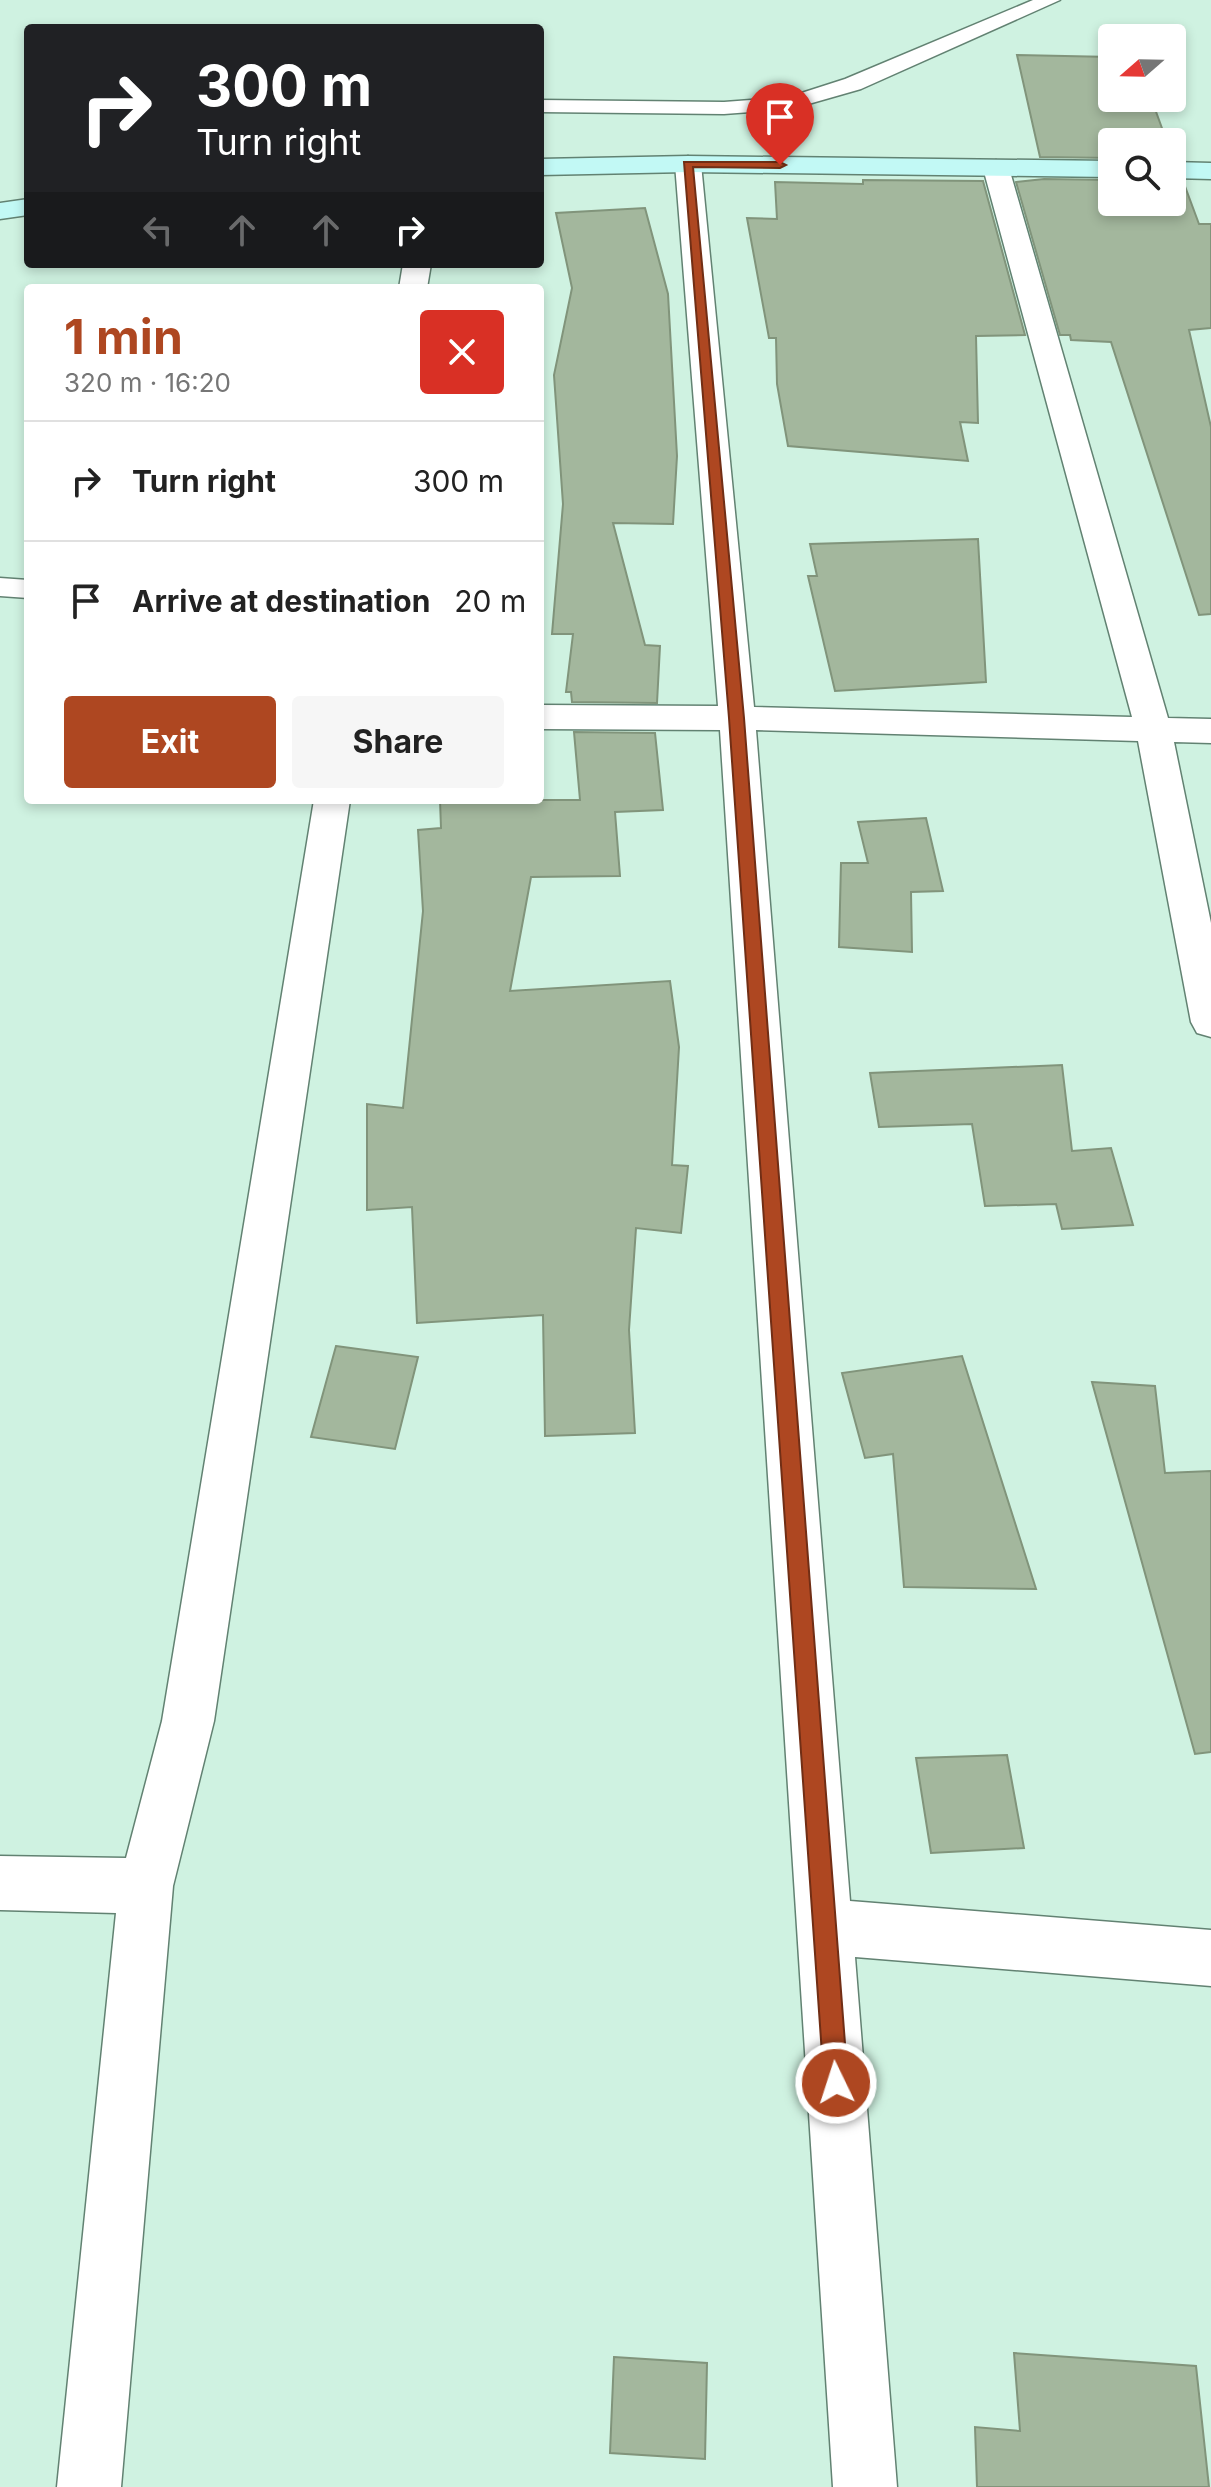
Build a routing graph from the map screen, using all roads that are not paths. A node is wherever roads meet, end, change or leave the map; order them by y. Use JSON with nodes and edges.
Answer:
{"nodes":[{"id":1,"x":1050,"y":0,"type":"edge"},
{"id":2,"x":544,"y":106,"type":"edge"},
{"id":3,"x":688,"y":164,"type":"junction"},
{"id":4,"x":544,"y":167,"type":"edge"},
{"id":5,"x":996,"y":168,"type":"junction"},
{"id":6,"x":1098,"y":169,"type":"edge"},
{"id":7,"x":1186,"y":170,"type":"edge"},
{"id":8,"x":1211,"y":171,"type":"edge"},
{"id":9,"x":24,"y":208,"type":"edge"},
{"id":10,"x":0,"y":211,"type":"edge"},
{"id":11,"x":0,"y":587,"type":"edge"},
{"id":12,"x":24,"y":589,"type":"edge"},
{"id":13,"x":544,"y":717,"type":"edge"},
{"id":14,"x":737,"y":718,"type":"junction"},
{"id":15,"x":1154,"y":731,"type":"junction"},
{"id":16,"x":1211,"y":731,"type":"edge"},
{"id":17,"x":331,"y":804,"type":"edge"},
{"id":18,"x":1211,"y":1022,"type":"edge"},
{"id":19,"x":0,"y":1883,"type":"edge"},
{"id":20,"x":146,"y":1886,"type":"junction"},
{"id":21,"x":825,"y":1927,"type":"junction"},
{"id":22,"x":1211,"y":1958,"type":"edge"},
{"id":23,"x":89,"y":2487,"type":"edge"},
{"id":24,"x":865,"y":2487,"type":"edge"}],
"edges":[{"from":1,"to":2,"type":"lane"},
{"from":3,"to":4,"type":"main road"},
{"from":3,"to":5,"type":"main road"},
{"from":3,"to":14,"type":"street"},
{"from":5,"to":6,"type":"main road"},
{"from":5,"to":15,"type":"street"},
{"from":7,"to":8,"type":"main road"},
{"from":9,"to":10,"type":"main road"},
{"from":11,"to":12,"type":"lane"},
{"from":13,"to":14,"type":"street"},
{"from":14,"to":15,"type":"street"},
{"from":14,"to":21,"type":"street"},
{"from":15,"to":16,"type":"street"},
{"from":15,"to":18,"type":"street"},
{"from":17,"to":20,"type":"street"},
{"from":19,"to":20,"type":"street"},
{"from":20,"to":23,"type":"street"},
{"from":21,"to":22,"type":"street"},
{"from":21,"to":24,"type":"street"}]}
